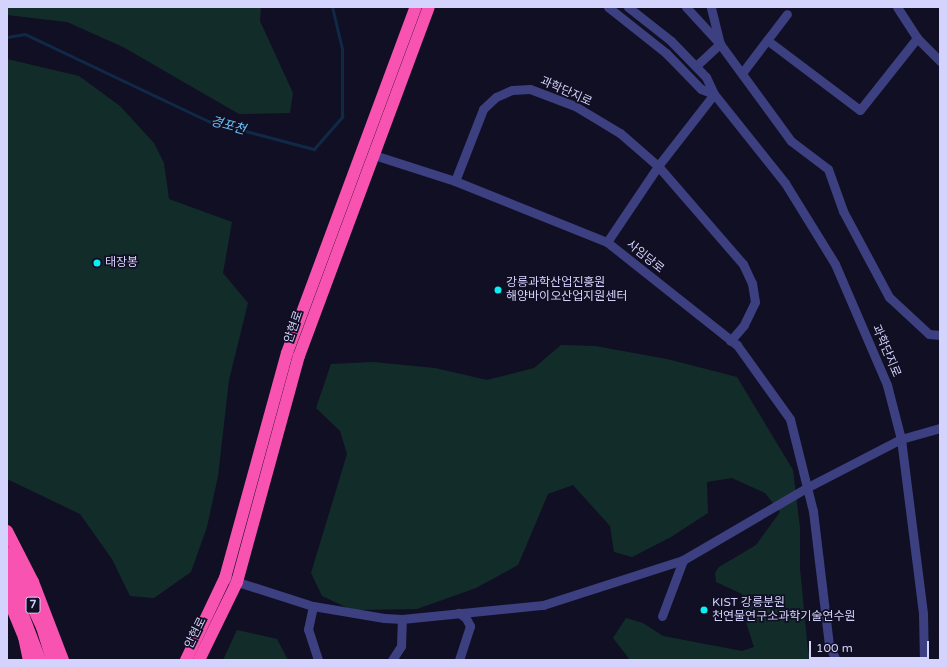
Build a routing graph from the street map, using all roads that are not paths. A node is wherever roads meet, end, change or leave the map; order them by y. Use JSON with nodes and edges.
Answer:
{"nodes":[{"id":1,"x":416,"y":7,"type":"edge"},
{"id":2,"x":430,"y":7,"type":"edge"},
{"id":3,"x":608,"y":7,"type":"edge"},
{"id":4,"x":628,"y":7,"type":"edge"},
{"id":5,"x":686,"y":7,"type":"edge"},
{"id":6,"x":711,"y":7,"type":"edge"},
{"id":7,"x":897,"y":7,"type":"edge"},
{"id":8,"x":787,"y":14,"type":"dead end"},
{"id":9,"x":918,"y":38,"type":"junction"},
{"id":10,"x":767,"y":40,"type":"junction"},
{"id":11,"x":720,"y":44,"type":"junction"},
{"id":12,"x":940,"y":62,"type":"edge"},
{"id":13,"x":696,"y":66,"type":"junction"},
{"id":14,"x":742,"y":73,"type":"junction"},
{"id":15,"x":714,"y":94,"type":"junction"},
{"id":16,"x":361,"y":150,"type":"junction"},
{"id":17,"x":374,"y":155,"type":"junction"},
{"id":18,"x":658,"y":166,"type":"junction"},
{"id":19,"x":455,"y":181,"type":"junction"},
{"id":20,"x":607,"y":242,"type":"junction"},
{"id":21,"x":940,"y":335,"type":"edge"},
{"id":22,"x":730,"y":341,"type":"junction"},
{"id":23,"x":940,"y":428,"type":"edge"},
{"id":24,"x":901,"y":438,"type":"junction"},
{"id":25,"x":808,"y":487,"type":"junction"},
{"id":26,"x":7,"y":531,"type":"edge"},
{"id":27,"x":7,"y":552,"type":"edge"},
{"id":28,"x":684,"y":560,"type":"junction"},
{"id":29,"x":7,"y":573,"type":"edge"},
{"id":30,"x":231,"y":580,"type":"junction"},
{"id":31,"x":7,"y":596,"type":"edge"},
{"id":32,"x":313,"y":606,"type":"junction"},
{"id":33,"x":459,"y":613,"type":"junction"},
{"id":34,"x":662,"y":616,"type":"dead end"},
{"id":35,"x":402,"y":619,"type":"junction"},
{"id":36,"x":30,"y":660,"type":"edge"},
{"id":37,"x":40,"y":660,"type":"edge"},
{"id":38,"x":52,"y":660,"type":"edge"},
{"id":39,"x":63,"y":660,"type":"edge"},
{"id":40,"x":186,"y":660,"type":"edge"},
{"id":41,"x":199,"y":660,"type":"edge"},
{"id":42,"x":318,"y":660,"type":"edge"},
{"id":43,"x":392,"y":660,"type":"edge"},
{"id":44,"x":459,"y":660,"type":"edge"},
{"id":45,"x":836,"y":660,"type":"edge"},
{"id":46,"x":924,"y":660,"type":"edge"}],
"edges":[{"from":1,"to":16,"type":"highway","name":"안현로"},
{"from":2,"to":17,"type":"highway","name":"안현로"},
{"from":3,"to":15,"type":"street","name":"과학단지로"},
{"from":4,"to":13,"type":"street","name":"과학단지로"},
{"from":5,"to":11,"type":"street"},
{"from":6,"to":11,"type":"street"},
{"from":7,"to":9,"type":"street"},
{"from":8,"to":10,"type":"street"},
{"from":9,"to":10,"type":"street"},
{"from":9,"to":12,"type":"street"},
{"from":10,"to":14,"type":"street"},
{"from":11,"to":13,"type":"street"},
{"from":11,"to":14,"type":"street"},
{"from":13,"to":15,"type":"street","name":"과학단지로"},
{"from":14,"to":21,"type":"street"},
{"from":15,"to":18,"type":"street"},
{"from":15,"to":24,"type":"street","name":"과학단지로"},
{"from":16,"to":17,"type":"highway"},
{"from":16,"to":30,"type":"highway","name":"안현로"},
{"from":17,"to":19,"type":"street","name":"사임당로"},
{"from":17,"to":30,"type":"highway","name":"안현로"},
{"from":18,"to":19,"type":"street","name":"과학단지로"},
{"from":18,"to":20,"type":"street"},
{"from":18,"to":22,"type":"street","name":"과학단지로"},
{"from":19,"to":20,"type":"street","name":"사임당로"},
{"from":20,"to":22,"type":"street","name":"사임당로"},
{"from":22,"to":25,"type":"street","name":"사임당로"},
{"from":23,"to":24,"type":"street"},
{"from":24,"to":25,"type":"street"},
{"from":24,"to":46,"type":"street","name":"과학단지로"},
{"from":25,"to":28,"type":"street"},
{"from":25,"to":45,"type":"street"},
{"from":26,"to":39,"type":"highway"},
{"from":27,"to":38,"type":"highway","number":"7"},
{"from":28,"to":33,"type":"street"},
{"from":28,"to":34,"type":"street"},
{"from":29,"to":37,"type":"highway"},
{"from":30,"to":32,"type":"street"},
{"from":30,"to":40,"type":"highway","name":"안현로"},
{"from":30,"to":41,"type":"highway","name":"안현로"},
{"from":31,"to":36,"type":"highway"},
{"from":32,"to":35,"type":"street"},
{"from":32,"to":42,"type":"street"},
{"from":33,"to":35,"type":"street"},
{"from":33,"to":44,"type":"street"},
{"from":35,"to":43,"type":"street"}]}
